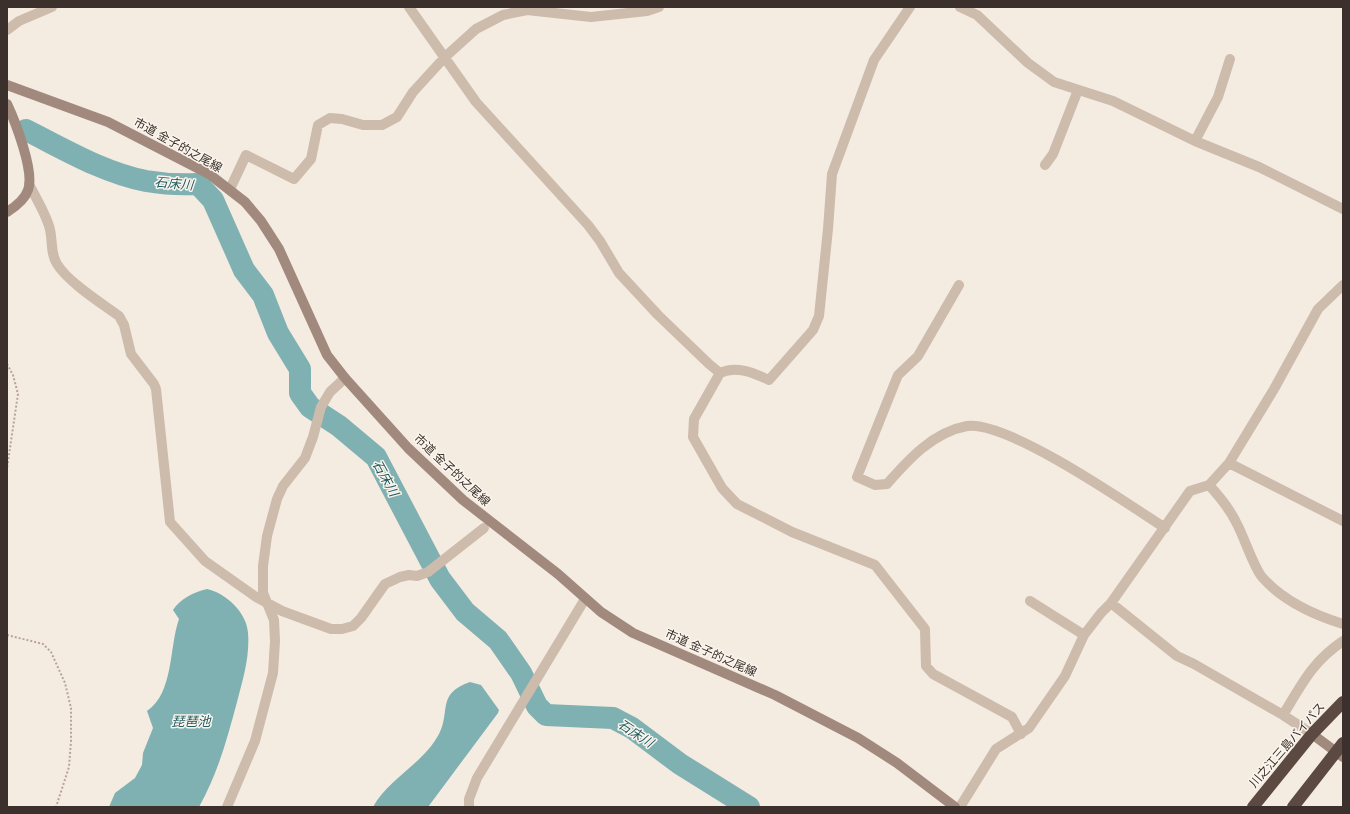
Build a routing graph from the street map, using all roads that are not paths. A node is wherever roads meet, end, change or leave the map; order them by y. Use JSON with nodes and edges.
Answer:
{"nodes":[{"id":1,"x":52,"y":7,"type":"edge"},
{"id":2,"x":409,"y":7,"type":"edge"},
{"id":3,"x":659,"y":7,"type":"edge"},
{"id":4,"x":910,"y":7,"type":"edge"},
{"id":5,"x":960,"y":7,"type":"edge"},
{"id":6,"x":7,"y":30,"type":"edge"},
{"id":7,"x":445,"y":57,"type":"junction"},
{"id":8,"x":1230,"y":59,"type":"dead end"},
{"id":9,"x":7,"y":85,"type":"edge"},
{"id":10,"x":1078,"y":90,"type":"junction"},
{"id":11,"x":7,"y":104,"type":"edge"},
{"id":12,"x":1195,"y":141,"type":"junction"},
{"id":13,"x":1045,"y":165,"type":"dead end"},
{"id":14,"x":29,"y":184,"type":"junction"},
{"id":15,"x":230,"y":189,"type":"junction"},
{"id":16,"x":1343,"y":209,"type":"edge"},
{"id":17,"x":7,"y":212,"type":"edge"},
{"id":18,"x":959,"y":285,"type":"dead end"},
{"id":19,"x":1343,"y":285,"type":"edge"},
{"id":20,"x":720,"y":373,"type":"junction"},
{"id":21,"x":345,"y":378,"type":"junction"},
{"id":22,"x":1229,"y":463,"type":"junction"},
{"id":23,"x":1209,"y":485,"type":"junction"},
{"id":24,"x":1343,"y":520,"type":"edge"},
{"id":25,"x":484,"y":528,"type":"dead end"},
{"id":26,"x":1165,"y":528,"type":"junction"},
{"id":27,"x":586,"y":599,"type":"junction"},
{"id":28,"x":1030,"y":601,"type":"dead end"},
{"id":29,"x":1111,"y":603,"type":"junction"},
{"id":30,"x":267,"y":604,"type":"junction"},
{"id":31,"x":1343,"y":624,"type":"edge"},
{"id":32,"x":1084,"y":635,"type":"junction"},
{"id":33,"x":1343,"y":641,"type":"edge"},
{"id":34,"x":1343,"y":702,"type":"edge"},
{"id":35,"x":1283,"y":715,"type":"junction"},
{"id":36,"x":1021,"y":734,"type":"junction"},
{"id":37,"x":1312,"y":734,"type":"junction"},
{"id":38,"x":1340,"y":750,"type":"edge"},
{"id":39,"x":226,"y":807,"type":"edge"},
{"id":40,"x":469,"y":807,"type":"edge"},
{"id":41,"x":955,"y":807,"type":"edge"},
{"id":42,"x":960,"y":807,"type":"edge"},
{"id":43,"x":1253,"y":807,"type":"edge"},
{"id":44,"x":1292,"y":807,"type":"edge"}],
"edges":[{"from":1,"to":6,"type":"street"},
{"from":2,"to":7,"type":"street"},
{"from":3,"to":7,"type":"street"},
{"from":4,"to":20,"type":"street"},
{"from":5,"to":10,"type":"street"},
{"from":7,"to":15,"type":"street"},
{"from":7,"to":20,"type":"street"},
{"from":8,"to":12,"type":"street"},
{"from":9,"to":15,"type":"street","name":"市道 金子的之尾線"},
{"from":10,"to":12,"type":"street"},
{"from":10,"to":13,"type":"street"},
{"from":11,"to":14,"type":"street"},
{"from":12,"to":16,"type":"street"},
{"from":14,"to":17,"type":"street"},
{"from":14,"to":30,"type":"street"},
{"from":15,"to":21,"type":"street","name":"市道 金子的之尾線"},
{"from":18,"to":26,"type":"street"},
{"from":19,"to":22,"type":"street"},
{"from":20,"to":36,"type":"street"},
{"from":21,"to":27,"type":"street","name":"市道 金子的之尾線"},
{"from":21,"to":30,"type":"street"},
{"from":22,"to":23,"type":"street"},
{"from":22,"to":24,"type":"street"},
{"from":23,"to":26,"type":"street"},
{"from":23,"to":31,"type":"street"},
{"from":25,"to":30,"type":"street"},
{"from":26,"to":29,"type":"street"},
{"from":27,"to":40,"type":"street"},
{"from":27,"to":41,"type":"street","name":"市道 金子的之尾線"},
{"from":28,"to":32,"type":"street"},
{"from":29,"to":32,"type":"street"},
{"from":29,"to":35,"type":"street"},
{"from":30,"to":39,"type":"street"},
{"from":32,"to":36,"type":"street"},
{"from":33,"to":35,"type":"street"},
{"from":34,"to":37,"type":"highway","name":"川之江三島バイパス"},
{"from":35,"to":37,"type":"street"},
{"from":36,"to":42,"type":"street"},
{"from":37,"to":38,"type":"street"},
{"from":37,"to":43,"type":"highway","name":"川之江三島バイパス"},
{"from":38,"to":44,"type":"highway"}]}
